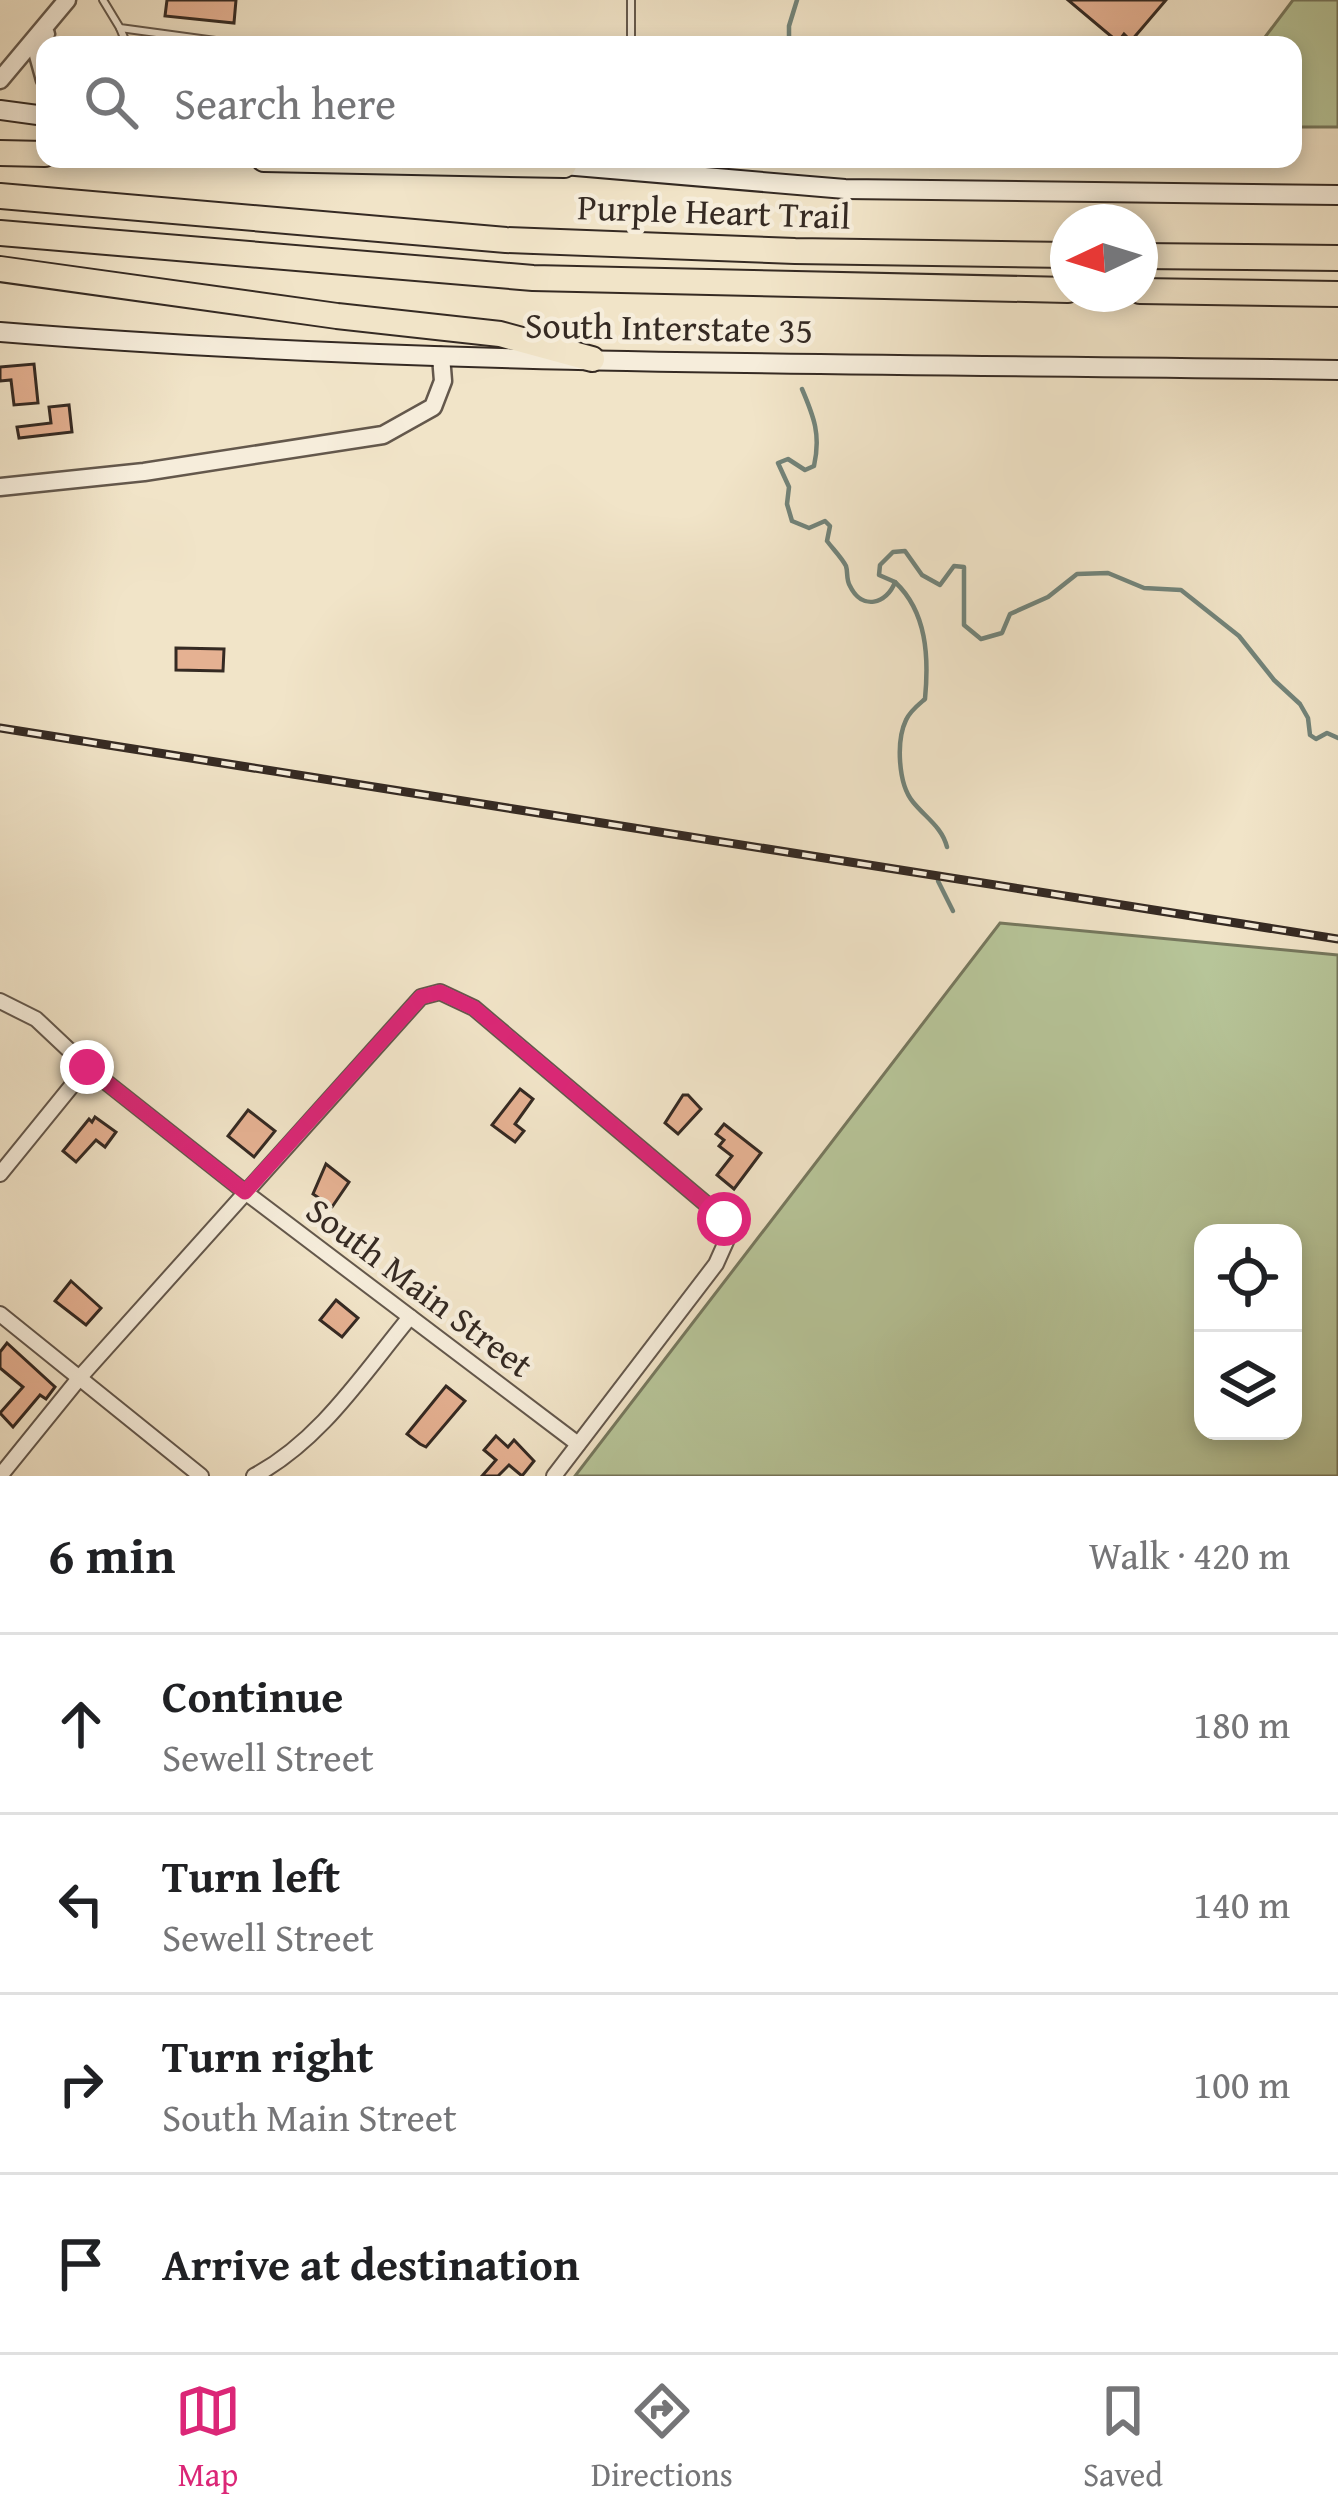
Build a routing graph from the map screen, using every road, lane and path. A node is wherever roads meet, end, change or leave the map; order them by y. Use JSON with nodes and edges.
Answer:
{"nodes":[{"id":1,"x":67,"y":0,"type":"edge"},
{"id":2,"x":103,"y":0,"type":"edge"},
{"id":3,"x":631,"y":0,"type":"edge"},
{"id":4,"x":53,"y":16,"type":"junction"},
{"id":5,"x":120,"y":28,"type":"junction"},
{"id":6,"x":36,"y":36,"type":"edge"},
{"id":7,"x":45,"y":36,"type":"edge"},
{"id":8,"x":123,"y":36,"type":"edge"},
{"id":9,"x":179,"y":36,"type":"edge"},
{"id":10,"x":631,"y":36,"type":"edge"},
{"id":11,"x":36,"y":37,"type":"edge"},
{"id":12,"x":0,"y":80,"type":"edge"},
{"id":13,"x":0,"y":110,"type":"edge"},
{"id":14,"x":36,"y":115,"type":"edge"},
{"id":15,"x":0,"y":153,"type":"edge"},
{"id":16,"x":36,"y":154,"type":"edge"},
{"id":17,"x":657,"y":168,"type":"edge"},
{"id":18,"x":1338,"y":195,"type":"edge"},
{"id":19,"x":0,"y":196,"type":"edge"},
{"id":20,"x":0,"y":233,"type":"edge"},
{"id":21,"x":1050,"y":255,"type":"edge"},
{"id":22,"x":1158,"y":256,"type":"edge"},
{"id":23,"x":1338,"y":258,"type":"edge"},
{"id":24,"x":0,"y":268,"type":"edge"},
{"id":25,"x":1050,"y":290,"type":"edge"},
{"id":26,"x":1158,"y":291,"type":"edge"},
{"id":27,"x":1338,"y":294,"type":"edge"},
{"id":28,"x":0,"y":332,"type":"edge"},
{"id":29,"x":441,"y":356,"type":"junction"},
{"id":30,"x":592,"y":358,"type":"junction"},
{"id":31,"x":1338,"y":370,"type":"edge"},
{"id":32,"x":0,"y":487,"type":"edge"},
{"id":33,"x":0,"y":1001,"type":"edge"},
{"id":34,"x":87,"y":1067,"type":"junction"},
{"id":35,"x":0,"y":1174,"type":"edge"},
{"id":36,"x":245,"y":1192,"type":"junction"},
{"id":37,"x":0,"y":1314,"type":"edge"},
{"id":38,"x":410,"y":1317,"type":"junction"},
{"id":39,"x":81,"y":1376,"type":"junction"},
{"id":40,"x":578,"y":1444,"type":"junction"},
{"id":41,"x":0,"y":1476,"type":"edge"},
{"id":42,"x":201,"y":1476,"type":"edge"},
{"id":43,"x":254,"y":1476,"type":"edge"},
{"id":44,"x":554,"y":1476,"type":"edge"}],
"edges":[{"from":1,"to":4,"type":"street"},
{"from":2,"to":5,"type":"lane"},
{"from":3,"to":10,"type":"lane"},
{"from":4,"to":6,"type":"street"},
{"from":4,"to":7,"type":"street"},
{"from":5,"to":8,"type":"lane"},
{"from":5,"to":9,"type":"lane"},
{"from":11,"to":12,"type":"street"},
{"from":13,"to":14,"type":"main road"},
{"from":15,"to":16,"type":"highway"},
{"from":17,"to":18,"type":"main road"},
{"from":19,"to":21,"type":"highway","name":"Purple Heart Trail"},
{"from":20,"to":25,"type":"highway","name":"Purple Heart Trail"},
{"from":22,"to":23,"type":"highway"},
{"from":24,"to":30,"type":"highway"},
{"from":26,"to":27,"type":"highway"},
{"from":28,"to":29,"type":"main road","name":"South Interstate 35"},
{"from":29,"to":30,"type":"main road","name":"South Interstate 35"},
{"from":29,"to":32,"type":"street"},
{"from":30,"to":31,"type":"main road","name":"South Interstate 35"},
{"from":33,"to":34,"type":"street","name":"South Main Street"},
{"from":34,"to":35,"type":"street"},
{"from":34,"to":36,"type":"street","name":"South Main Street"},
{"from":36,"to":38,"type":"street","name":"South Main Street"},
{"from":36,"to":39,"type":"street"},
{"from":36,"to":40,"type":"street"},
{"from":37,"to":39,"type":"street"},
{"from":38,"to":40,"type":"street","name":"South Main Street"},
{"from":38,"to":43,"type":"street"},
{"from":39,"to":41,"type":"street"},
{"from":39,"to":42,"type":"street"},
{"from":40,"to":44,"type":"street"}]}
